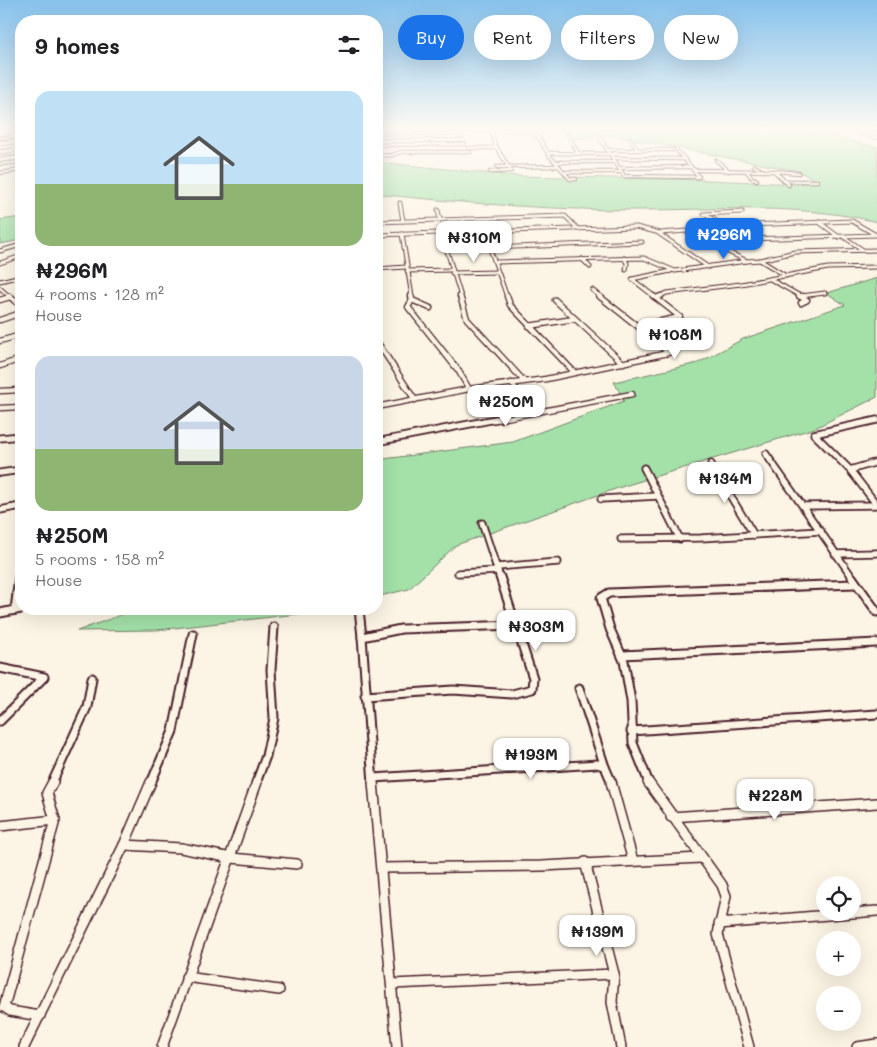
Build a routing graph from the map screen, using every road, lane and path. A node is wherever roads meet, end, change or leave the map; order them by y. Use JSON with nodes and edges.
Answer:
{"nodes":[{"id":1,"x":569,"y":177,"type":"edge"},
{"id":2,"x":630,"y":177,"type":"edge"},
{"id":3,"x":699,"y":177,"type":"edge"},
{"id":4,"x":751,"y":177,"type":"edge"},
{"id":5,"x":780,"y":177,"type":"edge"},
{"id":6,"x":576,"y":179,"type":"dead end"},
{"id":7,"x":757,"y":180,"type":"dead end"},
{"id":8,"x":785,"y":181,"type":"junction"},
{"id":9,"x":817,"y":181,"type":"dead end"},
{"id":10,"x":789,"y":185,"type":"dead end"},
{"id":11,"x":400,"y":203,"type":"dead end"},
{"id":12,"x":438,"y":210,"type":"dead end"},
{"id":13,"x":742,"y":212,"type":"dead end"},
{"id":14,"x":464,"y":218,"type":"junction"},
{"id":15,"x":440,"y":220,"type":"junction"},
{"id":16,"x":403,"y":221,"type":"junction"},
{"id":17,"x":383,"y":222,"type":"edge"},
{"id":18,"x":819,"y":222,"type":"junction"},
{"id":19,"x":725,"y":226,"type":"junction"},
{"id":20,"x":578,"y":229,"type":"junction"},
{"id":21,"x":461,"y":232,"type":"junction"},
{"id":22,"x":484,"y":232,"type":"junction"},
{"id":23,"x":691,"y":232,"type":"junction"},
{"id":24,"x":658,"y":233,"type":"junction"},
{"id":25,"x":402,"y":234,"type":"junction"},
{"id":26,"x":383,"y":235,"type":"edge"},
{"id":27,"x":876,"y":235,"type":"edge"},
{"id":28,"x":839,"y":236,"type":"junction"},
{"id":29,"x":844,"y":236,"type":"junction"},
{"id":30,"x":747,"y":239,"type":"junction"},
{"id":31,"x":444,"y":241,"type":"junction"},
{"id":32,"x":642,"y":242,"type":"dead end"},
{"id":33,"x":711,"y":244,"type":"junction"},
{"id":34,"x":15,"y":247,"type":"edge"},
{"id":35,"x":488,"y":248,"type":"junction"},
{"id":36,"x":719,"y":248,"type":"junction"},
{"id":37,"x":863,"y":250,"type":"junction"},
{"id":38,"x":877,"y":250,"type":"edge"},
{"id":39,"x":0,"y":251,"type":"edge"},
{"id":40,"x":15,"y":257,"type":"edge"},
{"id":41,"x":624,"y":258,"type":"junction"},
{"id":42,"x":582,"y":260,"type":"junction"},
{"id":43,"x":760,"y":260,"type":"junction"},
{"id":44,"x":747,"y":261,"type":"junction"},
{"id":45,"x":495,"y":262,"type":"junction"},
{"id":46,"x":0,"y":263,"type":"edge"},
{"id":47,"x":590,"y":267,"type":"dead end"},
{"id":48,"x":708,"y":267,"type":"junction"},
{"id":49,"x":877,"y":267,"type":"edge"},
{"id":50,"x":383,"y":269,"type":"edge"},
{"id":51,"x":406,"y":269,"type":"junction"},
{"id":52,"x":626,"y":270,"type":"dead end"},
{"id":53,"x":451,"y":271,"type":"junction"},
{"id":54,"x":672,"y":271,"type":"junction"},
{"id":55,"x":497,"y":272,"type":"junction"},
{"id":56,"x":786,"y":276,"type":"junction"},
{"id":57,"x":15,"y":277,"type":"edge"},
{"id":58,"x":770,"y":278,"type":"junction"},
{"id":59,"x":0,"y":281,"type":"edge"},
{"id":60,"x":0,"y":288,"type":"edge"},
{"id":61,"x":592,"y":290,"type":"dead end"},
{"id":62,"x":826,"y":293,"type":"dead end"},
{"id":63,"x":801,"y":296,"type":"junction"},
{"id":64,"x":10,"y":297,"type":"junction"},
{"id":65,"x":656,"y":298,"type":"junction"},
{"id":66,"x":0,"y":300,"type":"edge"},
{"id":67,"x":412,"y":300,"type":"junction"},
{"id":68,"x":555,"y":300,"type":"dead end"},
{"id":69,"x":15,"y":301,"type":"edge"},
{"id":70,"x":801,"y":303,"type":"dead end"},
{"id":71,"x":430,"y":308,"type":"dead end"},
{"id":72,"x":15,"y":315,"type":"edge"},
{"id":73,"x":574,"y":319,"type":"junction"},
{"id":74,"x":0,"y":320,"type":"edge"},
{"id":75,"x":529,"y":326,"type":"junction"},
{"id":76,"x":638,"y":326,"type":"junction"},
{"id":77,"x":15,"y":337,"type":"edge"},
{"id":78,"x":0,"y":341,"type":"edge"},
{"id":79,"x":383,"y":351,"type":"edge"},
{"id":80,"x":15,"y":361,"type":"edge"},
{"id":81,"x":623,"y":363,"type":"junction"},
{"id":82,"x":0,"y":366,"type":"edge"},
{"id":83,"x":574,"y":372,"type":"junction"},
{"id":84,"x":524,"y":381,"type":"junction"},
{"id":85,"x":512,"y":383,"type":"junction"},
{"id":86,"x":469,"y":389,"type":"junction"},
{"id":87,"x":15,"y":390,"type":"edge"},
{"id":88,"x":0,"y":391,"type":"edge"},
{"id":89,"x":632,"y":394,"type":"dead end"},
{"id":90,"x":415,"y":400,"type":"junction"},
{"id":91,"x":383,"y":406,"type":"edge"},
{"id":92,"x":15,"y":407,"type":"edge"},
{"id":93,"x":0,"y":408,"type":"edge"},
{"id":94,"x":536,"y":412,"type":"junction"},
{"id":95,"x":877,"y":420,"type":"edge"},
{"id":96,"x":15,"y":437,"type":"edge"},
{"id":97,"x":0,"y":438,"type":"edge"},
{"id":98,"x":383,"y":441,"type":"edge"},
{"id":99,"x":766,"y":454,"type":"dead end"},
{"id":100,"x":877,"y":462,"type":"edge"},
{"id":101,"x":711,"y":464,"type":"dead end"},
{"id":102,"x":644,"y":468,"type":"dead end"},
{"id":103,"x":850,"y":470,"type":"junction"},
{"id":104,"x":15,"y":471,"type":"edge"},
{"id":105,"x":0,"y":473,"type":"edge"},
{"id":106,"x":658,"y":496,"type":"junction"},
{"id":107,"x":601,"y":499,"type":"dead end"},
{"id":108,"x":877,"y":505,"type":"edge"},
{"id":109,"x":804,"y":506,"type":"junction"},
{"id":110,"x":15,"y":507,"type":"edge"},
{"id":111,"x":0,"y":510,"type":"edge"},
{"id":112,"x":482,"y":523,"type":"dead end"},
{"id":113,"x":821,"y":531,"type":"junction"},
{"id":114,"x":754,"y":535,"type":"junction"},
{"id":115,"x":621,"y":539,"type":"dead end"},
{"id":116,"x":680,"y":539,"type":"junction"},
{"id":117,"x":877,"y":553,"type":"edge"},
{"id":118,"x":835,"y":554,"type":"junction"},
{"id":119,"x":558,"y":562,"type":"dead end"},
{"id":120,"x":497,"y":569,"type":"junction"},
{"id":121,"x":458,"y":573,"type":"dead end"},
{"id":122,"x":855,"y":584,"type":"junction"},
{"id":123,"x":876,"y":609,"type":"edge"},
{"id":124,"x":15,"y":610,"type":"edge"},
{"id":125,"x":0,"y":613,"type":"edge"},
{"id":126,"x":360,"y":615,"type":"edge"},
{"id":127,"x":516,"y":625,"type":"junction"},
{"id":128,"x":274,"y":627,"type":"dead end"},
{"id":129,"x":193,"y":634,"type":"dead end"},
{"id":130,"x":362,"y":637,"type":"junction"},
{"id":131,"x":877,"y":643,"type":"edge"},
{"id":132,"x":622,"y":655,"type":"junction"},
{"id":133,"x":0,"y":668,"type":"edge"},
{"id":134,"x":92,"y":678,"type":"dead end"},
{"id":135,"x":579,"y":688,"type":"dead end"},
{"id":136,"x":365,"y":696,"type":"junction"},
{"id":137,"x":877,"y":714,"type":"edge"},
{"id":138,"x":0,"y":721,"type":"edge"},
{"id":139,"x":631,"y":731,"type":"junction"},
{"id":140,"x":605,"y":767,"type":"junction"},
{"id":141,"x":373,"y":778,"type":"junction"},
{"id":142,"x":877,"y":803,"type":"edge"},
{"id":143,"x":671,"y":817,"type":"junction"},
{"id":144,"x":55,"y":820,"type":"junction"},
{"id":145,"x":0,"y":826,"type":"edge"},
{"id":146,"x":124,"y":845,"type":"junction"},
{"id":147,"x":231,"y":858,"type":"junction"},
{"id":148,"x":701,"y":858,"type":"junction"},
{"id":149,"x":633,"y":861,"type":"junction"},
{"id":150,"x":585,"y":862,"type":"junction"},
{"id":151,"x":297,"y":864,"type":"dead end"},
{"id":152,"x":382,"y":868,"type":"junction"},
{"id":153,"x":877,"y":912,"type":"edge"},
{"id":154,"x":719,"y":924,"type":"junction"},
{"id":155,"x":614,"y":974,"type":"junction"},
{"id":156,"x":186,"y":977,"type":"junction"},
{"id":157,"x":392,"y":984,"type":"junction"},
{"id":158,"x":279,"y":990,"type":"dead end"},
{"id":159,"x":40,"y":1016,"type":"junction"},
{"id":160,"x":877,"y":1044,"type":"edge"},
{"id":161,"x":24,"y":1047,"type":"edge"},
{"id":162,"x":162,"y":1047,"type":"edge"},
{"id":163,"x":397,"y":1047,"type":"edge"},
{"id":164,"x":621,"y":1047,"type":"edge"},
{"id":165,"x":749,"y":1047,"type":"edge"},
{"id":166,"x":857,"y":1047,"type":"edge"}],
"edges":[{"from":1,"to":6,"type":"street"},
{"from":2,"to":3,"type":"street"},
{"from":4,"to":7,"type":"street"},
{"from":5,"to":8,"type":"street"},
{"from":8,"to":9,"type":"street"},
{"from":8,"to":10,"type":"street"},
{"from":11,"to":16,"type":"street"},
{"from":12,"to":15,"type":"street"},
{"from":13,"to":19,"type":"street"},
{"from":14,"to":15,"type":"street"},
{"from":14,"to":20,"type":"street"},
{"from":14,"to":21,"type":"street"},
{"from":15,"to":16,"type":"street"},
{"from":16,"to":17,"type":"street"},
{"from":18,"to":19,"type":"street"},
{"from":18,"to":27,"type":"street"},
{"from":18,"to":28,"type":"street"},
{"from":19,"to":30,"type":"street"},
{"from":20,"to":22,"type":"street"},
{"from":20,"to":24,"type":"street"},
{"from":21,"to":22,"type":"street"},
{"from":21,"to":31,"type":"street"},
{"from":22,"to":35,"type":"street"},
{"from":23,"to":24,"type":"street"},
{"from":23,"to":33,"type":"street"},
{"from":23,"to":33,"type":"street"},
{"from":24,"to":48,"type":"street"},
{"from":25,"to":26,"type":"street"},
{"from":25,"to":31,"type":"street"},
{"from":25,"to":51,"type":"street"},
{"from":27,"to":29,"type":"street"},
{"from":28,"to":29,"type":"street"},
{"from":28,"to":30,"type":"street"},
{"from":29,"to":37,"type":"street"},
{"from":30,"to":36,"type":"street"},
{"from":31,"to":53,"type":"street"},
{"from":32,"to":35,"type":"street"},
{"from":33,"to":36,"type":"street"},
{"from":34,"to":39,"type":"street"},
{"from":35,"to":45,"type":"street"},
{"from":36,"to":44,"type":"street"},
{"from":37,"to":38,"type":"street"},
{"from":37,"to":43,"type":"street"},
{"from":40,"to":46,"type":"street"},
{"from":41,"to":42,"type":"street"},
{"from":41,"to":52,"type":"street"},
{"from":41,"to":54,"type":"street"},
{"from":42,"to":45,"type":"street"},
{"from":42,"to":47,"type":"street"},
{"from":43,"to":44,"type":"street"},
{"from":43,"to":56,"type":"street"},
{"from":44,"to":48,"type":"street"},
{"from":45,"to":55,"type":"street"},
{"from":48,"to":54,"type":"street"},
{"from":49,"to":56,"type":"street"},
{"from":50,"to":51,"type":"street"},
{"from":51,"to":53,"type":"street"},
{"from":51,"to":67,"type":"street"},
{"from":53,"to":55,"type":"street"},
{"from":53,"to":84,"type":"street"},
{"from":54,"to":65,"type":"street"},
{"from":55,"to":75,"type":"street"},
{"from":56,"to":58,"type":"street"},
{"from":57,"to":59,"type":"street"},
{"from":58,"to":63,"type":"street"},
{"from":58,"to":65,"type":"street"},
{"from":60,"to":64,"type":"street"},
{"from":61,"to":76,"type":"street"},
{"from":62,"to":63,"type":"street"},
{"from":63,"to":70,"type":"street"},
{"from":64,"to":66,"type":"street"},
{"from":64,"to":69,"type":"street"},
{"from":65,"to":76,"type":"street"},
{"from":67,"to":71,"type":"street"},
{"from":67,"to":86,"type":"street"},
{"from":68,"to":73,"type":"street"},
{"from":72,"to":74,"type":"street"},
{"from":73,"to":75,"type":"street"},
{"from":73,"to":81,"type":"street"},
{"from":75,"to":83,"type":"street"},
{"from":76,"to":81,"type":"street"},
{"from":77,"to":78,"type":"street"},
{"from":79,"to":90,"type":"street"},
{"from":80,"to":82,"type":"street"},
{"from":81,"to":83,"type":"street"},
{"from":83,"to":84,"type":"street"},
{"from":84,"to":85,"type":"street"},
{"from":85,"to":86,"type":"street"},
{"from":85,"to":94,"type":"street"},
{"from":86,"to":90,"type":"street"},
{"from":87,"to":88,"type":"street"},
{"from":89,"to":94,"type":"street"},
{"from":90,"to":91,"type":"street"},
{"from":92,"to":93,"type":"street"},
{"from":94,"to":98,"type":"street"},
{"from":95,"to":103,"type":"street"},
{"from":96,"to":97,"type":"street"},
{"from":99,"to":109,"type":"street"},
{"from":100,"to":103,"type":"street"},
{"from":101,"to":114,"type":"street"},
{"from":102,"to":106,"type":"street"},
{"from":103,"to":108,"type":"street"},
{"from":104,"to":105,"type":"street"},
{"from":106,"to":107,"type":"street"},
{"from":106,"to":116,"type":"street"},
{"from":108,"to":109,"type":"street"},
{"from":109,"to":113,"type":"street"},
{"from":110,"to":111,"type":"street"},
{"from":112,"to":120,"type":"street"},
{"from":113,"to":114,"type":"street"},
{"from":113,"to":118,"type":"street"},
{"from":114,"to":116,"type":"street"},
{"from":115,"to":116,"type":"street"},
{"from":117,"to":118,"type":"street"},
{"from":118,"to":122,"type":"street"},
{"from":119,"to":120,"type":"street"},
{"from":120,"to":121,"type":"street"},
{"from":120,"to":127,"type":"street"},
{"from":122,"to":123,"type":"street"},
{"from":122,"to":132,"type":"street"},
{"from":124,"to":125,"type":"street"},
{"from":126,"to":130,"type":"street"},
{"from":127,"to":130,"type":"street"},
{"from":127,"to":136,"type":"street"},
{"from":128,"to":147,"type":"street"},
{"from":129,"to":146,"type":"street"},
{"from":130,"to":136,"type":"street"},
{"from":131,"to":132,"type":"street"},
{"from":132,"to":139,"type":"street"},
{"from":133,"to":138,"type":"street"},
{"from":134,"to":144,"type":"street"},
{"from":135,"to":140,"type":"street"},
{"from":136,"to":141,"type":"street"},
{"from":137,"to":139,"type":"street"},
{"from":139,"to":143,"type":"street"},
{"from":140,"to":141,"type":"street"},
{"from":140,"to":149,"type":"street"},
{"from":141,"to":152,"type":"street"},
{"from":142,"to":143,"type":"street"},
{"from":143,"to":148,"type":"street"},
{"from":144,"to":145,"type":"street"},
{"from":144,"to":159,"type":"street"},
{"from":146,"to":147,"type":"street"},
{"from":146,"to":159,"type":"street"},
{"from":147,"to":151,"type":"street"},
{"from":147,"to":156,"type":"street"},
{"from":148,"to":149,"type":"street"},
{"from":148,"to":154,"type":"street"},
{"from":149,"to":150,"type":"street"},
{"from":150,"to":152,"type":"street"},
{"from":150,"to":155,"type":"street"},
{"from":152,"to":157,"type":"street"},
{"from":153,"to":154,"type":"street"},
{"from":154,"to":165,"type":"street"},
{"from":155,"to":157,"type":"street"},
{"from":155,"to":164,"type":"street"},
{"from":156,"to":158,"type":"street"},
{"from":156,"to":162,"type":"street"},
{"from":157,"to":163,"type":"street"},
{"from":159,"to":161,"type":"street"},
{"from":160,"to":166,"type":"street"}]}
